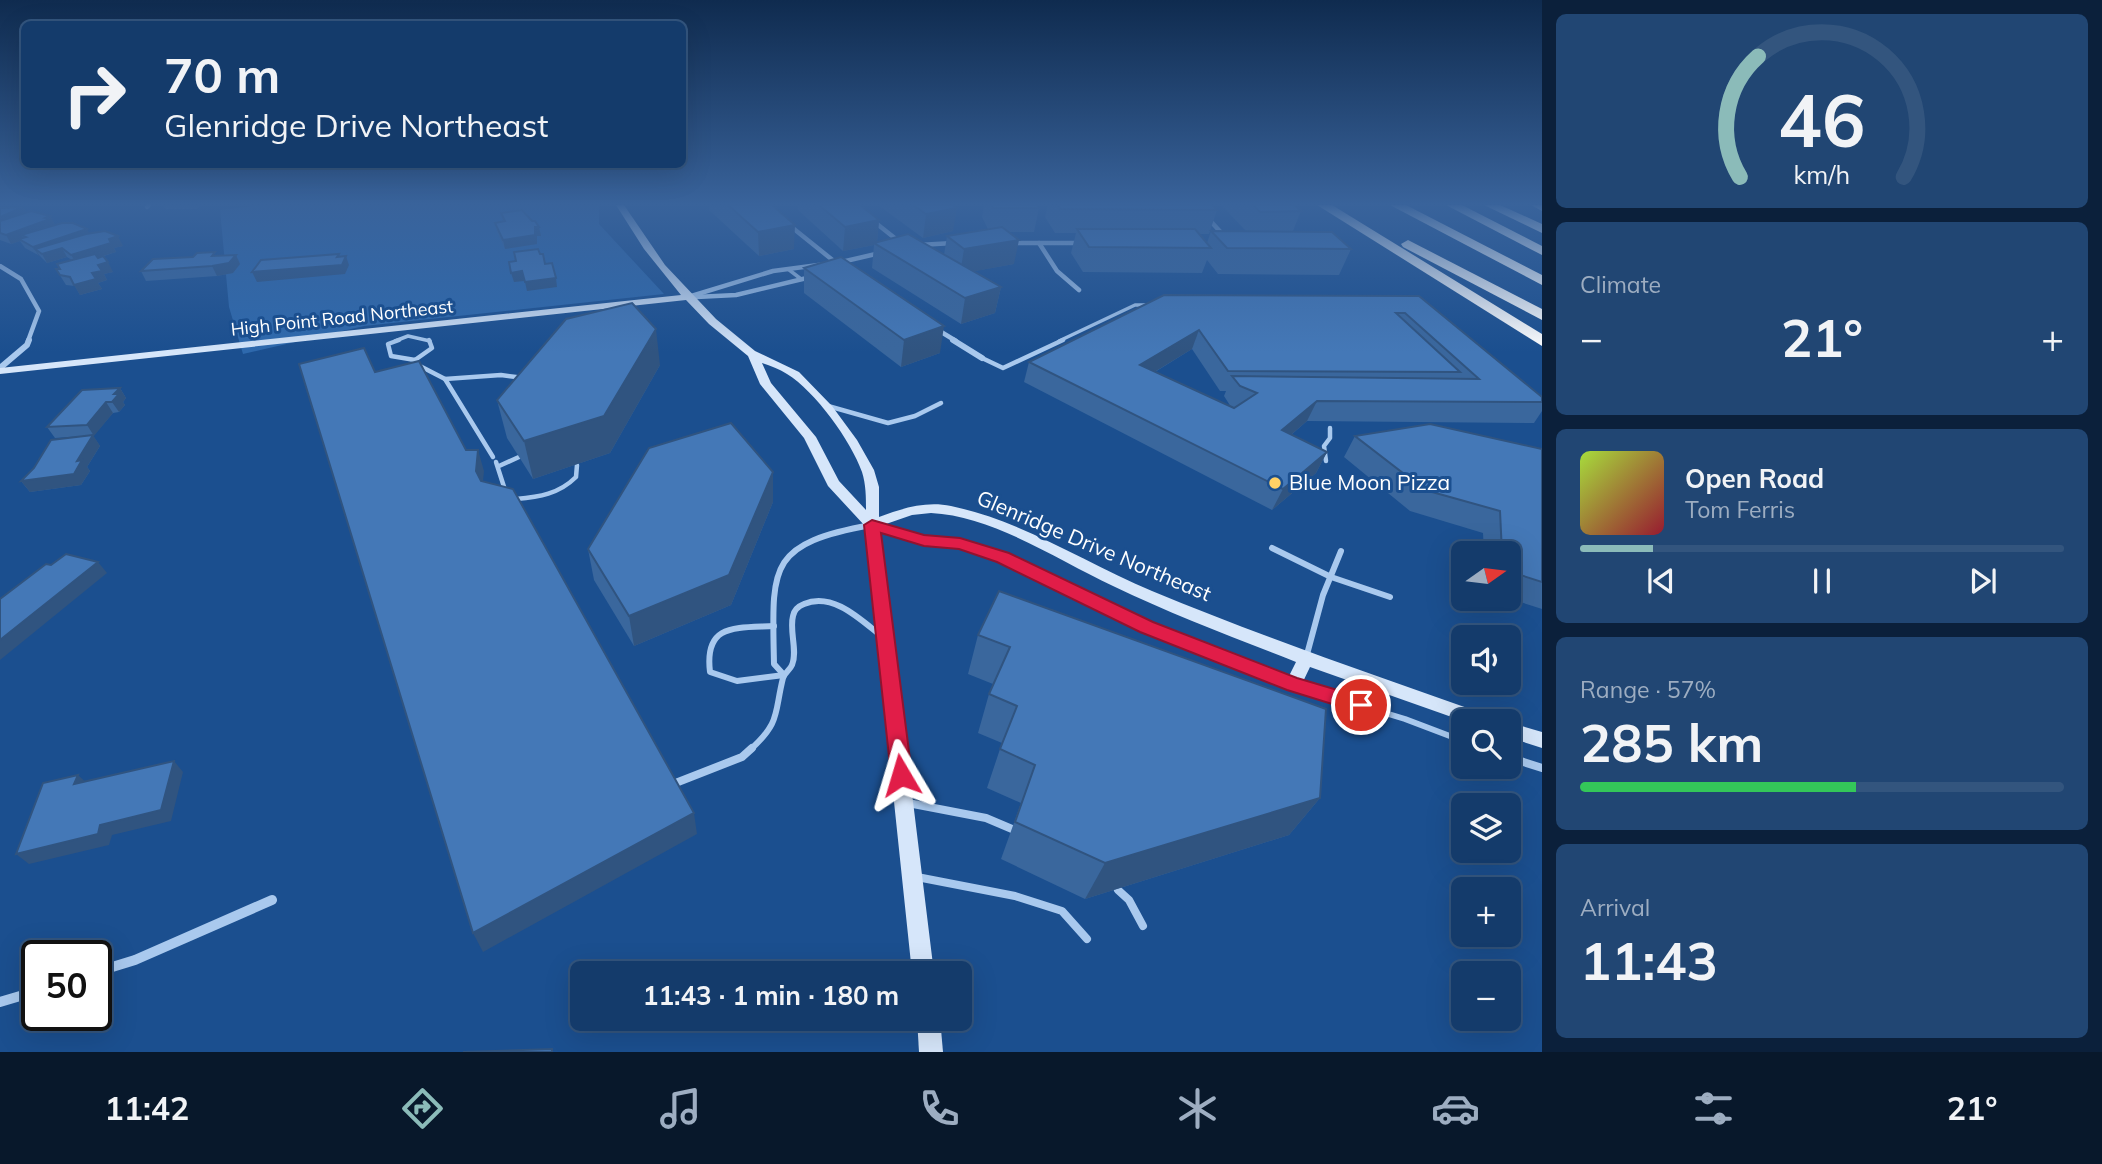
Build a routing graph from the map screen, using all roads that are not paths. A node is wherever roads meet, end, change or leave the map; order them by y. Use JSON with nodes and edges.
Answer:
{"nodes":[{"id":1,"x":652,"y":254,"type":"edge"},
{"id":2,"x":825,"y":254,"type":"edge"},
{"id":3,"x":879,"y":254,"type":"edge"},
{"id":4,"x":1046,"y":254,"type":"edge"},
{"id":5,"x":1402,"y":254,"type":"edge"},
{"id":6,"x":1430,"y":254,"type":"edge"},
{"id":7,"x":1490,"y":254,"type":"edge"},
{"id":8,"x":836,"y":263,"type":"junction"},
{"id":9,"x":0,"y":266,"type":"edge"},
{"id":10,"x":788,"y":269,"type":"junction"},
{"id":11,"x":847,"y":271,"type":"edge"},
{"id":12,"x":801,"y":279,"type":"junction"},
{"id":13,"x":1542,"y":281,"type":"edge"},
{"id":14,"x":1079,"y":290,"type":"dead end"},
{"id":15,"x":688,"y":298,"type":"junction"},
{"id":16,"x":1148,"y":305,"type":"edge"},
{"id":17,"x":1542,"y":315,"type":"edge"},
{"id":18,"x":935,"y":328,"type":"edge"},
{"id":19,"x":409,"y":332,"type":"junction"},
{"id":20,"x":1542,"y":341,"type":"edge"},
{"id":21,"x":753,"y":354,"type":"junction"},
{"id":22,"x":982,"y":358,"type":"joint"},
{"id":23,"x":415,"y":362,"type":"junction"},
{"id":24,"x":405,"y":366,"type":"edge"},
{"id":25,"x":0,"y":370,"type":"edge"},
{"id":26,"x":445,"y":379,"type":"junction"},
{"id":27,"x":529,"y":379,"type":"edge"},
{"id":28,"x":941,"y":403,"type":"dead end"},
{"id":29,"x":827,"y":405,"type":"junction"},
{"id":30,"x":1330,"y":428,"type":"dead end"},
{"id":31,"x":519,"y":457,"type":"edge"},
{"id":32,"x":1326,"y":461,"type":"edge"},
{"id":33,"x":496,"y":462,"type":"junction"},
{"id":34,"x":577,"y":464,"type":"edge"},
{"id":35,"x":872,"y":525,"type":"junction"},
{"id":36,"x":1272,"y":548,"type":"dead end"},
{"id":37,"x":1341,"y":551,"type":"dead end"},
{"id":38,"x":1331,"y":578,"type":"junction"},
{"id":39,"x":1390,"y":597,"type":"dead end"},
{"id":40,"x":774,"y":626,"type":"junction"},
{"id":41,"x":884,"y":638,"type":"junction"},
{"id":42,"x":1306,"y":658,"type":"junction"},
{"id":43,"x":784,"y":675,"type":"junction"},
{"id":44,"x":1293,"y":685,"type":"junction"},
{"id":45,"x":1451,"y":709,"type":"edge"},
{"id":46,"x":1521,"y":733,"type":"edge"},
{"id":47,"x":1451,"y":736,"type":"edge"},
{"id":48,"x":1542,"y":740,"type":"edge"},
{"id":49,"x":1521,"y":761,"type":"edge"},
{"id":50,"x":1542,"y":768,"type":"edge"},
{"id":51,"x":670,"y":785,"type":"edge"},
{"id":52,"x":905,"y":803,"type":"junction"},
{"id":53,"x":1012,"y":830,"type":"dead end"},
{"id":54,"x":914,"y":877,"type":"junction"},
{"id":55,"x":1118,"y":890,"type":"edge"},
{"id":56,"x":272,"y":900,"type":"dead end"},
{"id":57,"x":1143,"y":926,"type":"dead end"},
{"id":58,"x":1087,"y":939,"type":"dead end"},
{"id":59,"x":922,"y":961,"type":"edge"},
{"id":60,"x":112,"y":967,"type":"edge"},
{"id":61,"x":21,"y":996,"type":"edge"},
{"id":62,"x":0,"y":1002,"type":"edge"},
{"id":63,"x":929,"y":1031,"type":"edge"},
{"id":64,"x":931,"y":1052,"type":"edge"}],
"edges":[{"from":1,"to":15,"type":"main road"},
{"from":2,"to":8,"type":"street"},
{"from":3,"to":8,"type":"street"},
{"from":4,"to":14,"type":"street"},
{"from":5,"to":20,"type":"highway"},
{"from":6,"to":17,"type":"highway"},
{"from":7,"to":13,"type":"highway"},
{"from":8,"to":10,"type":"street"},
{"from":8,"to":11,"type":"street"},
{"from":8,"to":12,"type":"street"},
{"from":9,"to":25,"type":"street"},
{"from":10,"to":12,"type":"lane"},
{"from":10,"to":15,"type":"street"},
{"from":12,"to":15,"type":"street"},
{"from":15,"to":19,"type":"main road","name":"High Point Road Northeast"},
{"from":15,"to":21,"type":"main road"},
{"from":16,"to":22,"type":"lane"},
{"from":18,"to":22,"type":"street"},
{"from":19,"to":23,"type":"lane"},
{"from":19,"to":23,"type":"lane"},
{"from":19,"to":25,"type":"main road","name":"High Point Road Northeast"},
{"from":21,"to":29,"type":"main road"},
{"from":21,"to":35,"type":"main road"},
{"from":23,"to":24,"type":"lane"},
{"from":23,"to":26,"type":"lane"},
{"from":26,"to":27,"type":"lane"},
{"from":26,"to":33,"type":"lane"},
{"from":28,"to":29,"type":"lane"},
{"from":29,"to":35,"type":"main road"},
{"from":30,"to":32,"type":"lane"},
{"from":31,"to":33,"type":"lane"},
{"from":33,"to":34,"type":"lane"},
{"from":35,"to":40,"type":"lane"},
{"from":35,"to":41,"type":"main road"},
{"from":35,"to":42,"type":"main road","name":"Glenridge Drive Northeast"},
{"from":35,"to":44,"type":"main road"},
{"from":36,"to":38,"type":"lane"},
{"from":37,"to":38,"type":"lane"},
{"from":38,"to":39,"type":"lane"},
{"from":38,"to":42,"type":"lane"},
{"from":40,"to":43,"type":"lane"},
{"from":40,"to":43,"type":"lane"},
{"from":41,"to":43,"type":"lane"},
{"from":41,"to":52,"type":"main road"},
{"from":42,"to":44,"type":"main road"},
{"from":42,"to":45,"type":"main road","name":"Glenridge Drive Northeast"},
{"from":43,"to":51,"type":"lane"},
{"from":44,"to":47,"type":"lane"},
{"from":46,"to":48,"type":"main road"},
{"from":49,"to":50,"type":"lane"},
{"from":52,"to":53,"type":"lane"},
{"from":52,"to":54,"type":"main road"},
{"from":54,"to":58,"type":"lane"},
{"from":54,"to":59,"type":"main road"},
{"from":55,"to":57,"type":"lane"},
{"from":56,"to":60,"type":"street"},
{"from":61,"to":62,"type":"street"},
{"from":63,"to":64,"type":"main road"}]}
